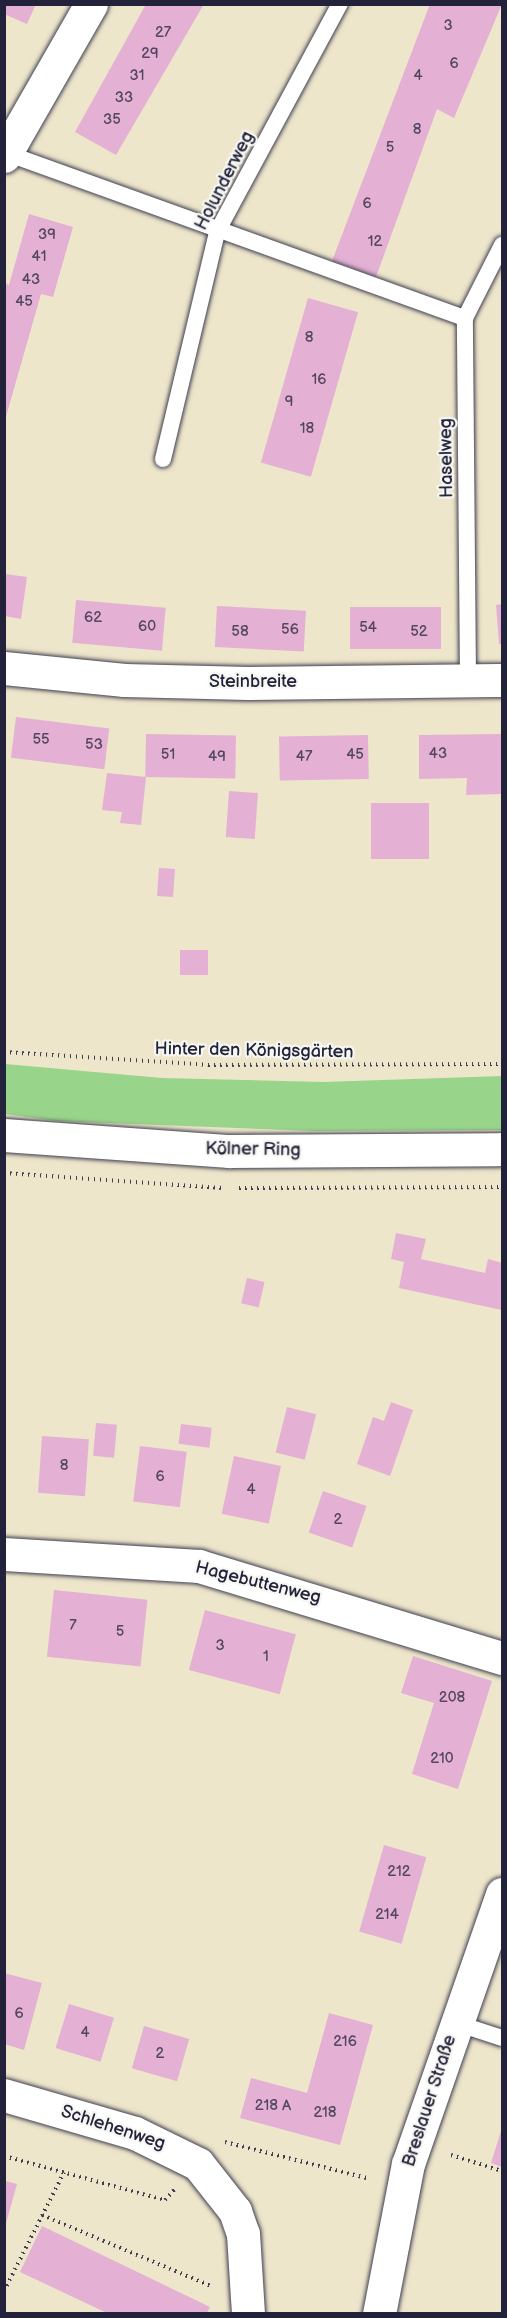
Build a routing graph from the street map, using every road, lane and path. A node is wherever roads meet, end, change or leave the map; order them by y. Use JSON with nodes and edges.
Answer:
{"nodes":[{"id":1,"x":91,"y":4,"type":"edge"},
{"id":2,"x":340,"y":4,"type":"edge"},
{"id":3,"x":5,"y":155,"type":"edge"},
{"id":4,"x":217,"y":232,"type":"junction"},
{"id":5,"x":502,"y":245,"type":"edge"},
{"id":6,"x":496,"y":273,"type":"edge"},
{"id":7,"x":465,"y":318,"type":"junction"},
{"id":8,"x":164,"y":459,"type":"dead end"},
{"id":9,"x":4,"y":668,"type":"edge"},
{"id":10,"x":468,"y":680,"type":"junction"},
{"id":11,"x":502,"y":680,"type":"edge"},
{"id":12,"x":4,"y":1052,"type":"edge"},
{"id":13,"x":502,"y":1064,"type":"edge"},
{"id":14,"x":4,"y":1135,"type":"edge"},
{"id":15,"x":502,"y":1149,"type":"edge"},
{"id":16,"x":4,"y":1554,"type":"edge"},
{"id":17,"x":502,"y":1658,"type":"edge"},
{"id":18,"x":502,"y":1894,"type":"edge"},
{"id":19,"x":456,"y":2023,"type":"junction"},
{"id":20,"x":502,"y":2038,"type":"edge"},
{"id":21,"x":4,"y":2095,"type":"edge"},
{"id":22,"x":451,"y":2155,"type":"dead end"},
{"id":23,"x":502,"y":2171,"type":"edge"},
{"id":24,"x":64,"y":2172,"type":"dead end"},
{"id":25,"x":42,"y":2215,"type":"junction"},
{"id":26,"x":4,"y":2291,"type":"edge"},
{"id":27,"x":248,"y":2307,"type":"edge"},
{"id":28,"x":379,"y":2313,"type":"edge"}],
"edges":[{"from":1,"to":3,"type":"street"},
{"from":2,"to":4,"type":"lane","name":"Holunderweg"},
{"from":3,"to":4,"type":"lane"},
{"from":4,"to":7,"type":"lane"},
{"from":4,"to":8,"type":"lane","name":"Holunderweg"},
{"from":5,"to":6,"type":"lane","name":"Haselweg"},
{"from":6,"to":7,"type":"lane","name":"Haselweg"},
{"from":7,"to":10,"type":"lane","name":"Haselweg"},
{"from":9,"to":10,"type":"street","name":"Steinbreite"},
{"from":10,"to":11,"type":"street","name":"Steinbreite"},
{"from":12,"to":13,"type":"path","name":"Hinter den Königsgärten"},
{"from":14,"to":15,"type":"street","name":"Kölner Ring"},
{"from":16,"to":17,"type":"street","name":"Hagebuttenweg"},
{"from":18,"to":19,"type":"street","name":"Breslauer Straße"},
{"from":19,"to":20,"type":"lane"},
{"from":19,"to":28,"type":"street","name":"Breslauer Straße"},
{"from":21,"to":27,"type":"street","name":"Schlehenweg"},
{"from":22,"to":23,"type":"path"},
{"from":24,"to":25,"type":"path"},
{"from":25,"to":26,"type":"path"},
{"from":25,"to":27,"type":"path"}]}
